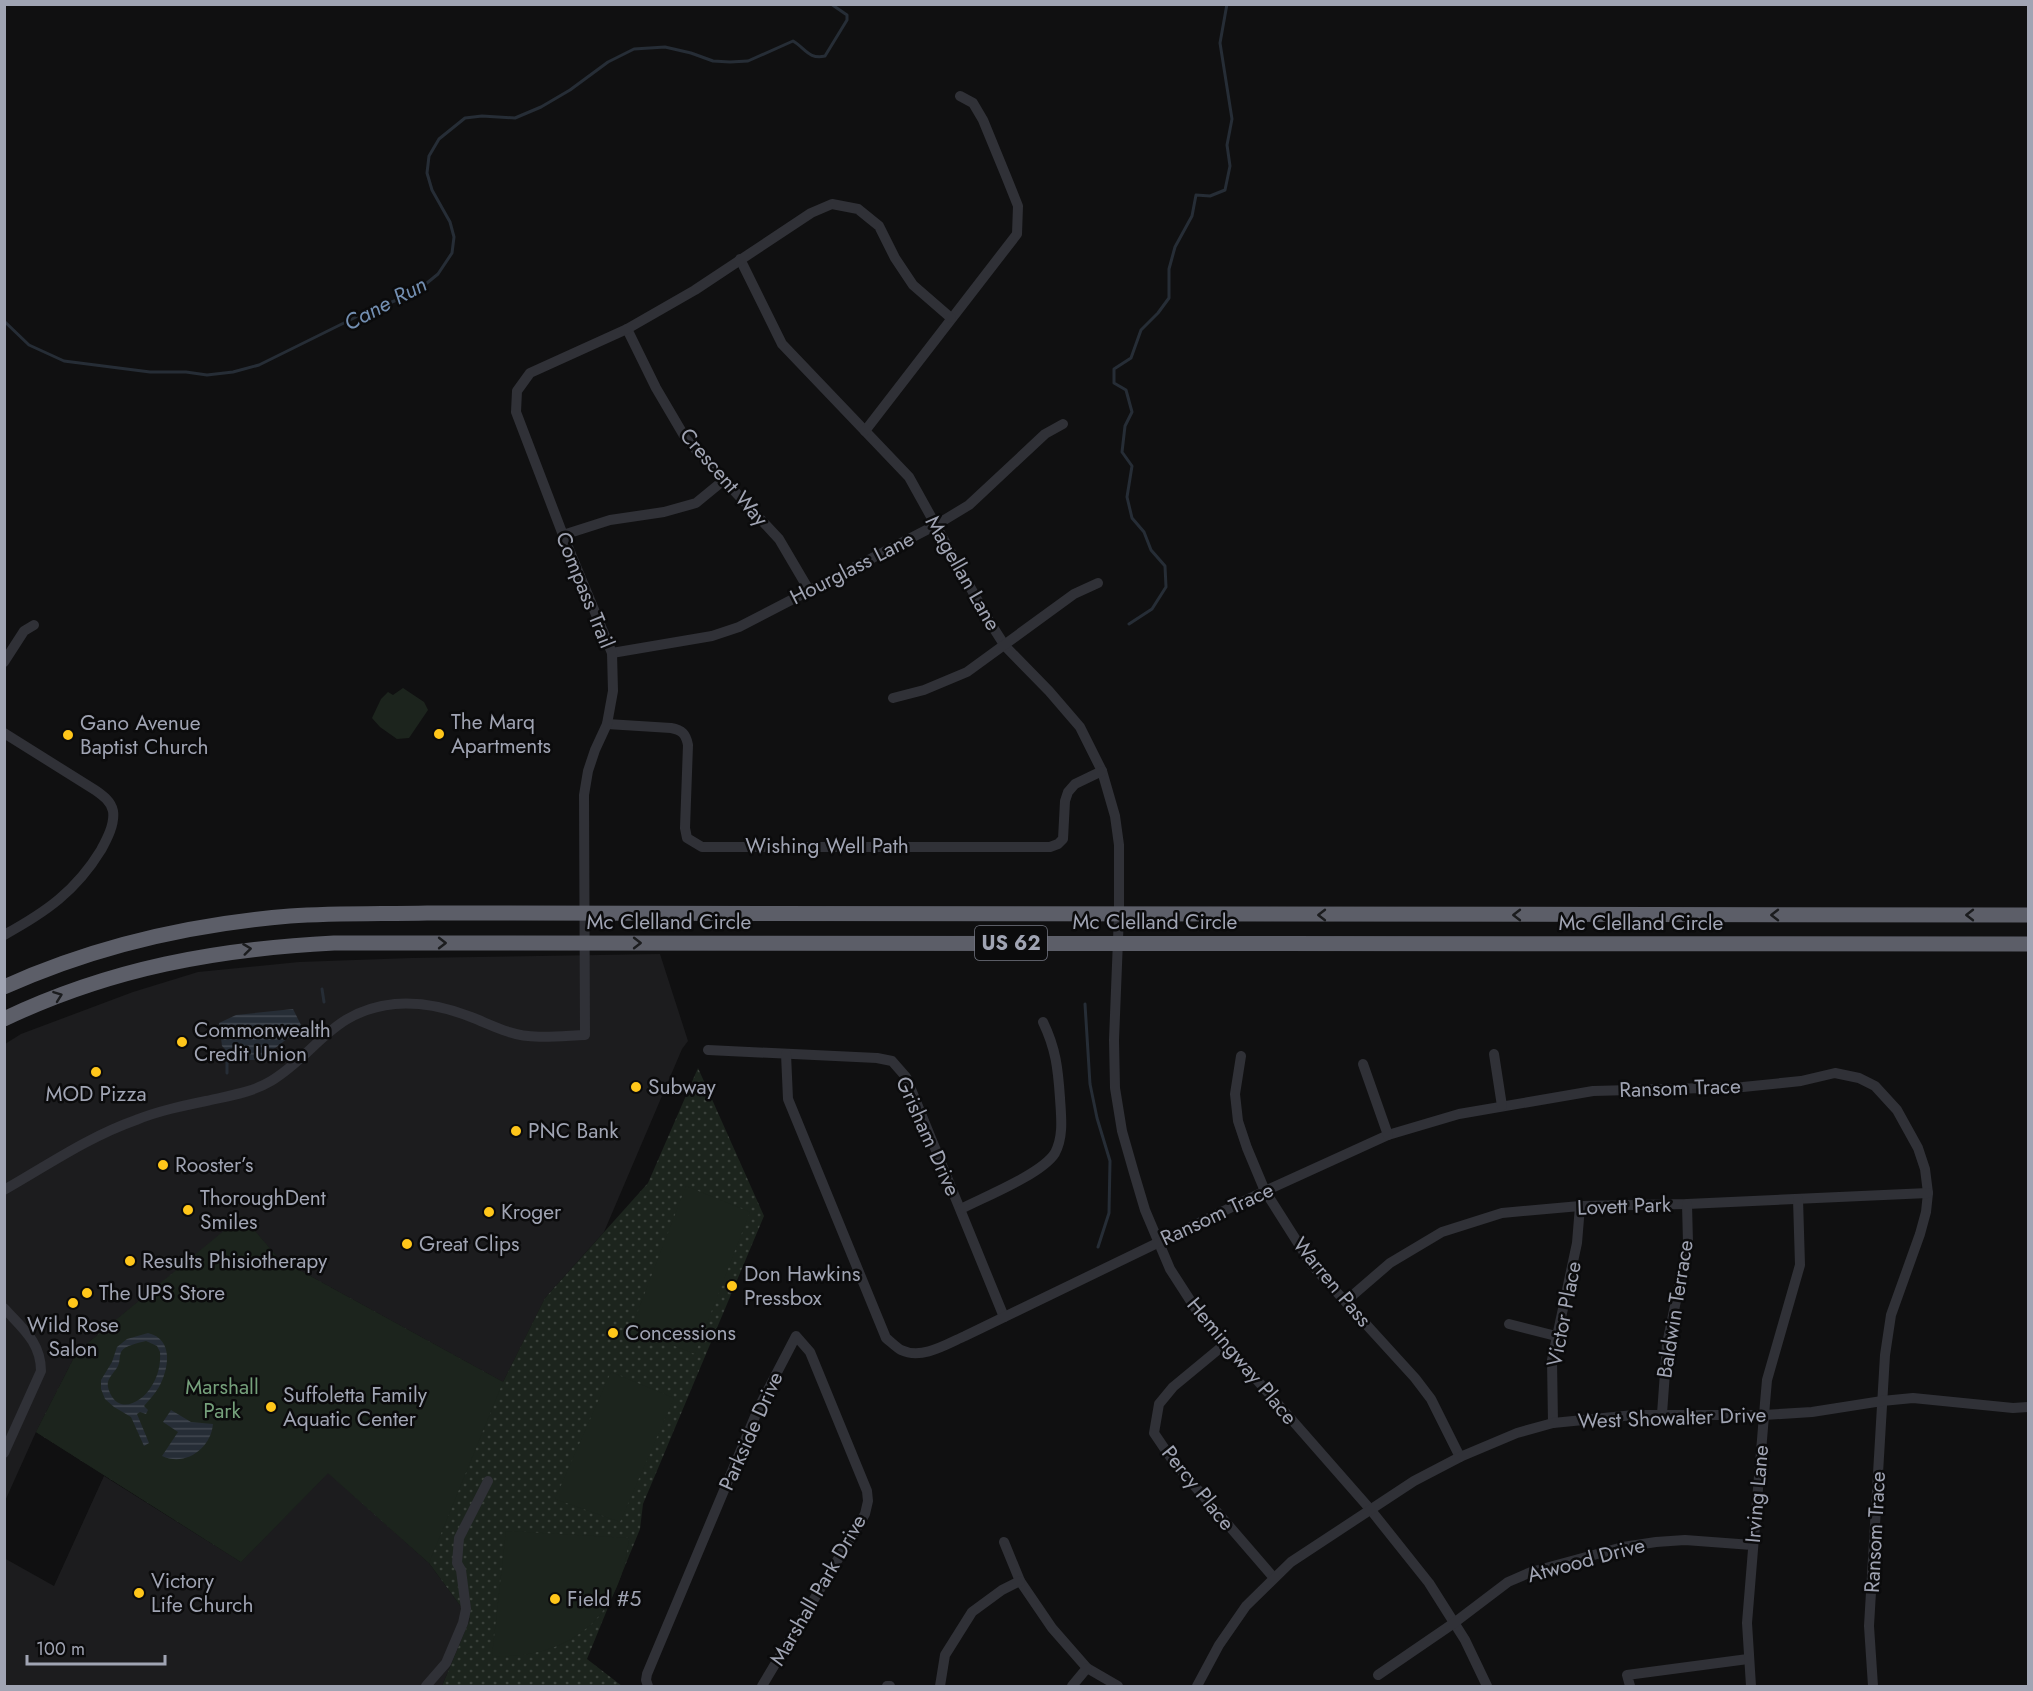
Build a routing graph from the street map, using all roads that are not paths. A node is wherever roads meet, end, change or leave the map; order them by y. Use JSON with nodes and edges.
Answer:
{"nodes":[{"id":1,"x":960,"y":96,"type":"dead end"},
{"id":2,"x":740,"y":259,"type":"junction"},
{"id":3,"x":951,"y":318,"type":"junction"},
{"id":4,"x":627,"y":329,"type":"junction"},
{"id":5,"x":1063,"y":424,"type":"dead end"},
{"id":6,"x":865,"y":431,"type":"junction"},
{"id":7,"x":724,"y":480,"type":"junction"},
{"id":8,"x":936,"y":525,"type":"junction"},
{"id":9,"x":563,"y":535,"type":"junction"},
{"id":10,"x":1098,"y":583,"type":"dead end"},
{"id":11,"x":809,"y":590,"type":"junction"},
{"id":12,"x":34,"y":625,"type":"dead end"},
{"id":13,"x":1005,"y":646,"type":"junction"},
{"id":14,"x":612,"y":653,"type":"junction"},
{"id":15,"x":4,"y":662,"type":"edge"},
{"id":16,"x":893,"y":698,"type":"dead end"},
{"id":17,"x":607,"y":724,"type":"junction"},
{"id":18,"x":4,"y":733,"type":"edge"},
{"id":19,"x":1102,"y":771,"type":"junction"},
{"id":20,"x":585,"y":914,"type":"junction"},
{"id":21,"x":1119,"y":915,"type":"junction"},
{"id":22,"x":2028,"y":915,"type":"edge"},
{"id":23,"x":4,"y":935,"type":"edge"},
{"id":24,"x":585,"y":943,"type":"junction"},
{"id":25,"x":1117,"y":944,"type":"junction"},
{"id":26,"x":2028,"y":944,"type":"edge"},
{"id":27,"x":4,"y":987,"type":"edge"},
{"id":28,"x":4,"y":1019,"type":"edge"},
{"id":29,"x":1043,"y":1022,"type":"dead end"},
{"id":30,"x":708,"y":1050,"type":"dead end"},
{"id":31,"x":786,"y":1054,"type":"junction"},
{"id":32,"x":1494,"y":1054,"type":"dead end"},
{"id":33,"x":1241,"y":1056,"type":"dead end"},
{"id":34,"x":1363,"y":1064,"type":"dead end"},
{"id":35,"x":1502,"y":1106,"type":"junction"},
{"id":36,"x":1388,"y":1136,"type":"junction"},
{"id":37,"x":4,"y":1191,"type":"edge"},
{"id":38,"x":1265,"y":1191,"type":"junction"},
{"id":39,"x":1928,"y":1194,"type":"junction"},
{"id":40,"x":1798,"y":1199,"type":"junction"},
{"id":41,"x":1687,"y":1204,"type":"junction"},
{"id":42,"x":1580,"y":1206,"type":"junction"},
{"id":43,"x":961,"y":1209,"type":"junction"},
{"id":44,"x":1159,"y":1242,"type":"junction"},
{"id":45,"x":1346,"y":1301,"type":"junction"},
{"id":46,"x":4,"y":1308,"type":"edge"},
{"id":47,"x":1004,"y":1317,"type":"junction"},
{"id":48,"x":1509,"y":1324,"type":"dead end"},
{"id":49,"x":1556,"y":1336,"type":"junction"},
{"id":50,"x":1225,"y":1344,"type":"junction"},
{"id":51,"x":1882,"y":1401,"type":"junction"},
{"id":52,"x":2028,"y":1407,"type":"edge"},
{"id":53,"x":1662,"y":1414,"type":"junction"},
{"id":54,"x":1764,"y":1415,"type":"junction"},
{"id":55,"x":1553,"y":1423,"type":"junction"},
{"id":56,"x":4,"y":1453,"type":"edge"},
{"id":57,"x":1460,"y":1457,"type":"junction"},
{"id":58,"x":488,"y":1481,"type":"dead end"},
{"id":59,"x":867,"y":1491,"type":"joint"},
{"id":60,"x":1370,"y":1509,"type":"junction"},
{"id":61,"x":1004,"y":1542,"type":"dead end"},
{"id":62,"x":1752,"y":1545,"type":"junction"},
{"id":63,"x":1274,"y":1578,"type":"junction"},
{"id":64,"x":1020,"y":1581,"type":"junction"},
{"id":65,"x":1454,"y":1623,"type":"junction"},
{"id":66,"x":1748,"y":1659,"type":"junction"},
{"id":67,"x":1087,"y":1668,"type":"junction"},
{"id":68,"x":1378,"y":1675,"type":"dead end"},
{"id":69,"x":426,"y":1686,"type":"edge"},
{"id":70,"x":648,"y":1686,"type":"edge"},
{"id":71,"x":762,"y":1686,"type":"edge"},
{"id":72,"x":940,"y":1686,"type":"edge"},
{"id":73,"x":1072,"y":1686,"type":"edge"},
{"id":74,"x":1118,"y":1686,"type":"edge"},
{"id":75,"x":1197,"y":1686,"type":"edge"},
{"id":76,"x":1487,"y":1686,"type":"edge"},
{"id":77,"x":1630,"y":1686,"type":"edge"},
{"id":78,"x":1751,"y":1686,"type":"edge"},
{"id":79,"x":1873,"y":1686,"type":"edge"}],
"edges":[{"from":1,"to":3,"type":"street"},
{"from":2,"to":3,"type":"street"},
{"from":2,"to":4,"type":"street"},
{"from":2,"to":6,"type":"street","name":"Magellan Lane"},
{"from":3,"to":6,"type":"street"},
{"from":4,"to":7,"type":"street","name":"Crescent Way"},
{"from":4,"to":9,"type":"street","name":"Compass Trail"},
{"from":5,"to":8,"type":"street","name":"Hourglass Lane"},
{"from":6,"to":8,"type":"street","name":"Magellan Lane"},
{"from":7,"to":9,"type":"street"},
{"from":7,"to":11,"type":"street","name":"Crescent Way"},
{"from":8,"to":11,"type":"street","name":"Hourglass Lane"},
{"from":8,"to":13,"type":"street","name":"Magellan Lane"},
{"from":9,"to":14,"type":"street","name":"Compass Trail"},
{"from":10,"to":13,"type":"street"},
{"from":11,"to":14,"type":"street","name":"Hourglass Lane"},
{"from":12,"to":15,"type":"street"},
{"from":13,"to":16,"type":"street"},
{"from":13,"to":19,"type":"street","name":"Magellan Lane"},
{"from":14,"to":17,"type":"street","name":"Compass Trail"},
{"from":17,"to":19,"type":"street","name":"Wishing Well Path"},
{"from":17,"to":20,"type":"street","name":"Compass Trail"},
{"from":18,"to":23,"type":"street"},
{"from":19,"to":21,"type":"street","name":"Magellan Lane"},
{"from":20,"to":21,"type":"highway","name":"Mc Clelland Circle","number":"US 62"},
{"from":20,"to":24,"type":"street","name":"Compass Trail"},
{"from":20,"to":27,"type":"highway","name":"Mc Clelland Circle","number":"US 62"},
{"from":22,"to":21,"type":"highway","name":"Mc Clelland Circle","number":"US 62","one_way":true},
{"from":21,"to":25,"type":"street","name":"Hemingway Place"},
{"from":24,"to":25,"type":"highway","name":"Mc Clelland Circle","number":"US 62","one_way":true},
{"from":28,"to":24,"type":"highway","name":"Mc Clelland Circle","number":"US 62","one_way":true},
{"from":24,"to":37,"type":"street","name":"Compass Trail"},
{"from":25,"to":26,"type":"highway","name":"Mc Clelland Circle","number":"US 62"},
{"from":25,"to":44,"type":"street","name":"Hemingway Place"},
{"from":29,"to":43,"type":"street"},
{"from":30,"to":31,"type":"street","name":"Grisham Drive"},
{"from":31,"to":43,"type":"street","name":"Grisham Drive"},
{"from":31,"to":47,"type":"street","name":"Ransom Trace"},
{"from":32,"to":35,"type":"street"},
{"from":33,"to":38,"type":"street","name":"Warren Pass"},
{"from":34,"to":36,"type":"street"},
{"from":35,"to":36,"type":"street","name":"Ransom Trace"},
{"from":35,"to":39,"type":"street","name":"Ransom Trace"},
{"from":36,"to":38,"type":"street","name":"Ransom Trace"},
{"from":38,"to":44,"type":"street","name":"Ransom Trace"},
{"from":38,"to":45,"type":"street","name":"Warren Pass"},
{"from":39,"to":40,"type":"street","name":"Lovett Park"},
{"from":39,"to":51,"type":"street","name":"Ransom Trace"},
{"from":40,"to":41,"type":"street","name":"Lovett Park"},
{"from":40,"to":54,"type":"street","name":"Irving Lane"},
{"from":41,"to":42,"type":"street","name":"Lovett Park"},
{"from":41,"to":53,"type":"street","name":"Baldwin Terrace"},
{"from":42,"to":45,"type":"street","name":"Lovett Park"},
{"from":42,"to":49,"type":"street","name":"Victor Place"},
{"from":43,"to":47,"type":"street","name":"Grisham Drive"},
{"from":44,"to":47,"type":"street","name":"Ransom Trace"},
{"from":44,"to":50,"type":"street","name":"Hemingway Place"},
{"from":45,"to":57,"type":"street","name":"Warren Pass"},
{"from":46,"to":56,"type":"street"},
{"from":48,"to":49,"type":"street"},
{"from":49,"to":55,"type":"street","name":"Victor Place"},
{"from":50,"to":60,"type":"street","name":"Hemingway Place"},
{"from":50,"to":63,"type":"street","name":"Percy Place"},
{"from":51,"to":52,"type":"street","name":"West Showalter Drive"},
{"from":51,"to":54,"type":"street","name":"West Showalter Drive"},
{"from":51,"to":79,"type":"street","name":"Ransom Trace"},
{"from":53,"to":54,"type":"street","name":"West Showalter Drive"},
{"from":53,"to":55,"type":"street","name":"West Showalter Drive"},
{"from":54,"to":62,"type":"street","name":"Irving Lane"},
{"from":55,"to":57,"type":"street","name":"West Showalter Drive"},
{"from":57,"to":60,"type":"street","name":"West Showalter Drive"},
{"from":58,"to":69,"type":"street"},
{"from":59,"to":70,"type":"street","name":"Parkside Drive"},
{"from":59,"to":71,"type":"street","name":"Marshall Park Drive"},
{"from":60,"to":63,"type":"street","name":"West Showalter Drive"},
{"from":60,"to":65,"type":"street","name":"Hemingway Place"},
{"from":61,"to":64,"type":"street"},
{"from":62,"to":65,"type":"street","name":"Atwood Drive"},
{"from":62,"to":66,"type":"street","name":"Irving Lane"},
{"from":63,"to":75,"type":"street","name":"West Showalter Drive"},
{"from":64,"to":67,"type":"street"},
{"from":64,"to":72,"type":"street"},
{"from":65,"to":68,"type":"street","name":"Atwood Drive"},
{"from":65,"to":76,"type":"street","name":"Hemingway Place"},
{"from":66,"to":77,"type":"street"},
{"from":66,"to":78,"type":"street","name":"Irving Lane"},
{"from":67,"to":73,"type":"street"},
{"from":67,"to":74,"type":"street"}]}
